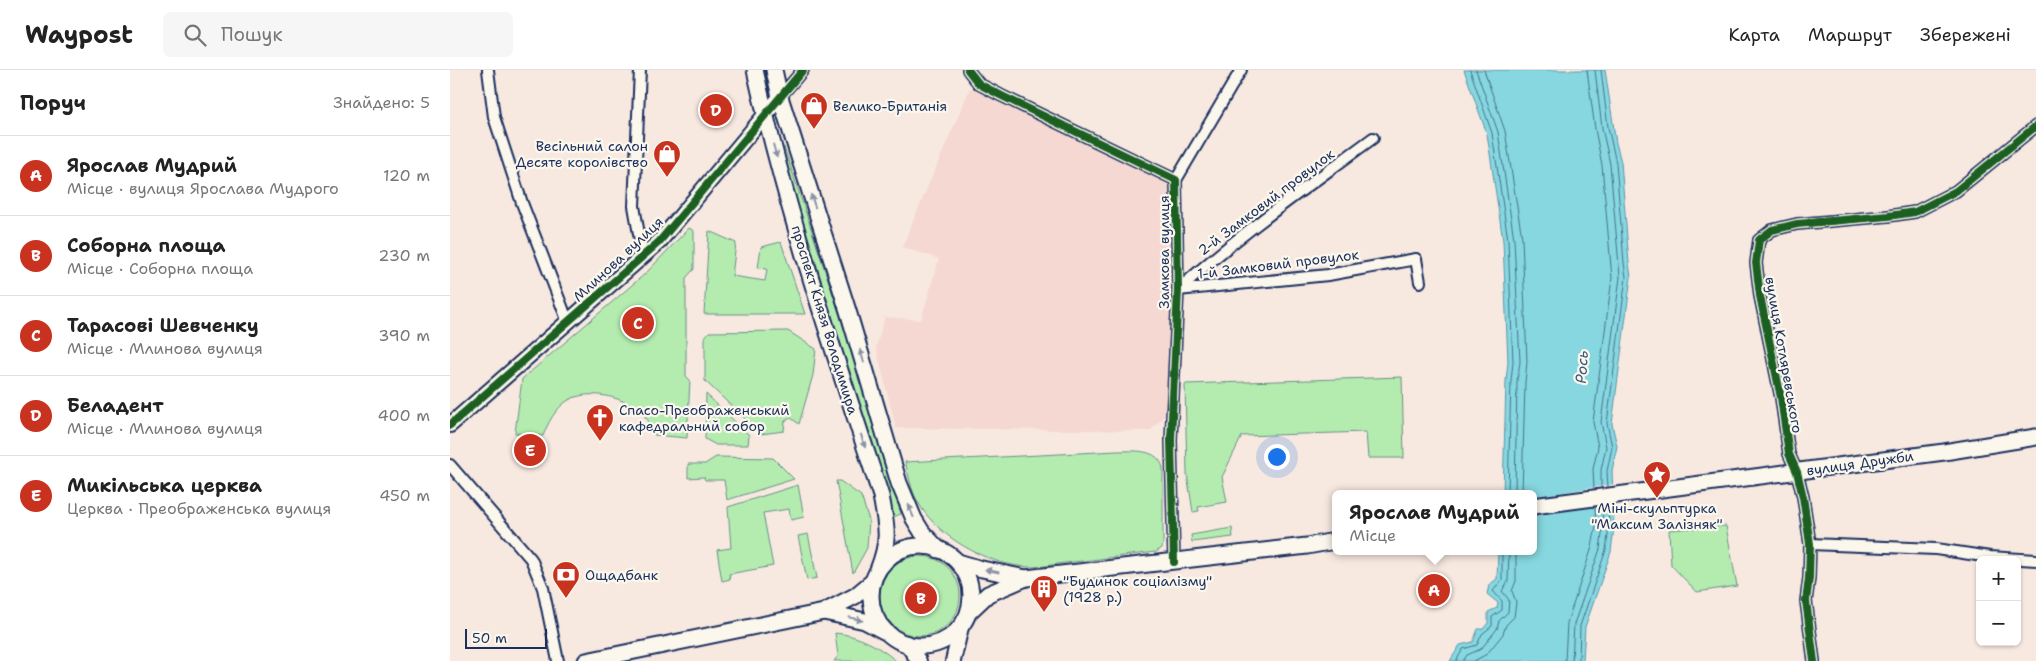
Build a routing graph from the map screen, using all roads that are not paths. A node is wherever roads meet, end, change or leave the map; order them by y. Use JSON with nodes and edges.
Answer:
{"nodes":[{"id":1,"x":488,"y":70,"type":"edge"},
{"id":2,"x":640,"y":70,"type":"edge"},
{"id":3,"x":755,"y":70,"type":"edge"},
{"id":4,"x":774,"y":70,"type":"edge"},
{"id":5,"x":803,"y":70,"type":"edge"},
{"id":6,"x":968,"y":70,"type":"edge"},
{"id":7,"x":1241,"y":70,"type":"edge"},
{"id":8,"x":780,"y":97,"type":"junction"},
{"id":9,"x":765,"y":116,"type":"junction"},
{"id":10,"x":2036,"y":126,"type":"edge"},
{"id":11,"x":1373,"y":138,"type":"dead end"},
{"id":12,"x":1176,"y":180,"type":"junction"},
{"id":13,"x":642,"y":257,"type":"junction"},
{"id":14,"x":1420,"y":282,"type":"dead end"},
{"id":15,"x":1178,"y":290,"type":"junction"},
{"id":16,"x":568,"y":322,"type":"junction"},
{"id":17,"x":450,"y":425,"type":"edge"},
{"id":18,"x":2036,"y":437,"type":"edge"},
{"id":19,"x":450,"y":465,"type":"edge"},
{"id":20,"x":1797,"y":472,"type":"junction"},
{"id":21,"x":1537,"y":505,"type":"edge"},
{"id":22,"x":1332,"y":541,"type":"edge"},
{"id":23,"x":1810,"y":544,"type":"junction"},
{"id":24,"x":939,"y":550,"type":"junction"},
{"id":25,"x":2036,"y":560,"type":"edge"},
{"id":26,"x":958,"y":562,"type":"junction"},
{"id":27,"x":1174,"y":562,"type":"junction"},
{"id":28,"x":875,"y":576,"type":"junction"},
{"id":29,"x":1026,"y":578,"type":"junction"},
{"id":30,"x":970,"y":611,"type":"junction"},
{"id":31,"x":824,"y":612,"type":"junction"},
{"id":32,"x":961,"y":627,"type":"junction"},
{"id":33,"x":887,"y":633,"type":"junction"},
{"id":34,"x":906,"y":644,"type":"junction"},
{"id":35,"x":558,"y":661,"type":"edge"},
{"id":36,"x":586,"y":661,"type":"edge"},
{"id":37,"x":919,"y":661,"type":"edge"},
{"id":38,"x":953,"y":661,"type":"edge"},
{"id":39,"x":1814,"y":661,"type":"edge"}],
"edges":[{"from":1,"to":16,"type":"street"},
{"from":2,"to":13,"type":"street"},
{"from":3,"to":9,"type":"main road","name":"проспект Князя Володимира"},
{"from":4,"to":8,"type":"main road","name":"проспект Князя Володимира"},
{"from":5,"to":8,"type":"street","name":"Млинова вулиця"},
{"from":6,"to":12,"type":"street","name":"Замкова вулиця"},
{"from":7,"to":12,"type":"street","name":"Замкова вулиця"},
{"from":8,"to":9,"type":"street","name":"Млинова вулиця"},
{"from":24,"to":8,"type":"main road","name":"проспект Князя Володимира","one_way":true},
{"from":9,"to":13,"type":"street","name":"Млинова вулиця"},
{"from":9,"to":28,"type":"main road","name":"проспект Князя Володимира","one_way":true},
{"from":10,"to":20,"type":"street","name":"вулиця Котляревського"},
{"from":11,"to":15,"type":"street","name":"2-й Замковий провулок"},
{"from":12,"to":15,"type":"street","name":"Замкова вулиця"},
{"from":13,"to":16,"type":"street","name":"Млинова вулиця"},
{"from":14,"to":15,"type":"street","name":"1-й Замковий провулок"},
{"from":15,"to":27,"type":"street","name":"Замкова вулиця"},
{"from":16,"to":17,"type":"street","name":"Млинова вулиця"},
{"from":18,"to":20,"type":"main road","name":"вулиця Дружби"},
{"from":19,"to":35,"type":"street"},
{"from":20,"to":21,"type":"main road","name":"вулиця Дружби"},
{"from":20,"to":23,"type":"street","name":"вулиця Котляревського"},
{"from":22,"to":27,"type":"main road"},
{"from":23,"to":25,"type":"street"},
{"from":23,"to":39,"type":"street","name":"вулиця Котляревського"},
{"from":24,"to":26,"type":"main road"},
{"from":24,"to":28,"type":"main road"},
{"from":29,"to":26,"type":"main road","one_way":true},
{"from":26,"to":30,"type":"main road"},
{"from":27,"to":29,"type":"main road"},
{"from":28,"to":31,"type":"main road"},
{"from":28,"to":33,"type":"main road"},
{"from":29,"to":30,"type":"main road"},
{"from":30,"to":32,"type":"main road"},
{"from":31,"to":33,"type":"main road","one_way":true},
{"from":31,"to":36,"type":"main road"},
{"from":32,"to":34,"type":"main road"},
{"from":32,"to":38,"type":"street"},
{"from":33,"to":34,"type":"main road"},
{"from":34,"to":37,"type":"street"}]}
